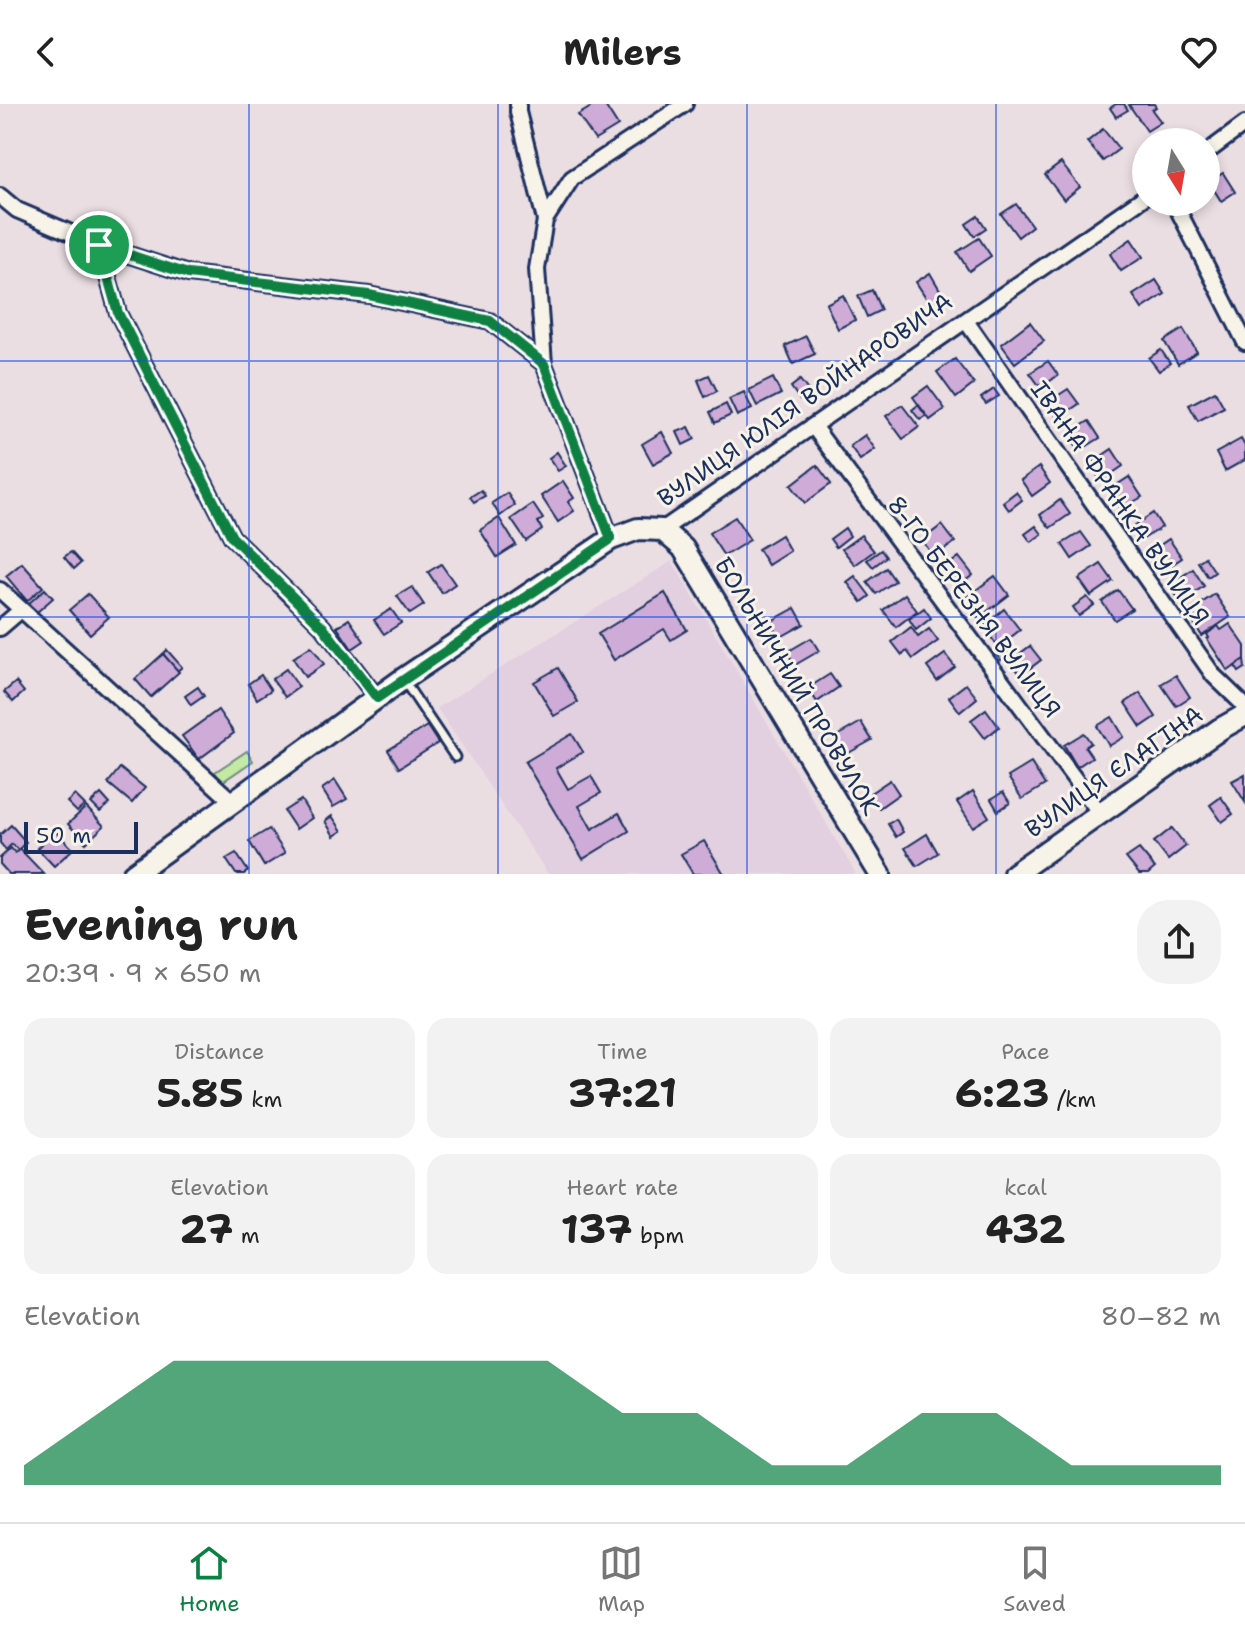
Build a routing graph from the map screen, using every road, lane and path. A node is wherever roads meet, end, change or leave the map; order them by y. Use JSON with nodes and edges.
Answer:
{"nodes":[{"id":1,"x":518,"y":104,"type":"edge"},
{"id":2,"x":685,"y":104,"type":"edge"},
{"id":3,"x":1245,"y":124,"type":"edge"},
{"id":4,"x":1220,"y":143,"type":"edge"},
{"id":5,"x":0,"y":196,"type":"edge"},
{"id":6,"x":1132,"y":206,"type":"edge"},
{"id":7,"x":1181,"y":216,"type":"edge"},
{"id":8,"x":545,"y":220,"type":"junction"},
{"id":9,"x":99,"y":245,"type":"junction"},
{"id":10,"x":966,"y":321,"type":"junction"},
{"id":11,"x":1245,"y":342,"type":"edge"},
{"id":12,"x":544,"y":364,"type":"junction"},
{"id":13,"x":813,"y":426,"type":"junction"},
{"id":14,"x":662,"y":530,"type":"junction"},
{"id":15,"x":611,"y":539,"type":"junction"},
{"id":16,"x":0,"y":590,"type":"edge"},
{"id":17,"x":21,"y":610,"type":"junction"},
{"id":18,"x":0,"y":628,"type":"edge"},
{"id":19,"x":403,"y":679,"type":"junction"},
{"id":20,"x":377,"y":698,"type":"junction"},
{"id":21,"x":1245,"y":706,"type":"edge"},
{"id":22,"x":1245,"y":715,"type":"edge"},
{"id":23,"x":455,"y":757,"type":"dead end"},
{"id":24,"x":234,"y":803,"type":"junction"},
{"id":25,"x":1100,"y":813,"type":"junction"},
{"id":26,"x":133,"y":874,"type":"edge"},
{"id":27,"x":880,"y":874,"type":"edge"},
{"id":28,"x":1014,"y":874,"type":"edge"}],
"edges":[{"from":1,"to":8,"type":"street"},
{"from":2,"to":8,"type":"street"},
{"from":3,"to":4,"type":"street"},
{"from":5,"to":9,"type":"street"},
{"from":6,"to":10,"type":"street","name":"ВУЛИЦЯ ЮЛІЯ ВОЙНАРОВИЧА"},
{"from":7,"to":11,"type":"street"},
{"from":8,"to":12,"type":"street"},
{"from":9,"to":12,"type":"street"},
{"from":9,"to":20,"type":"street"},
{"from":10,"to":13,"type":"street","name":"ВУЛИЦЯ ЮЛІЯ ВОЙНАРОВИЧА"},
{"from":10,"to":21,"type":"street","name":"ІВАНА ФРАНКА ВУЛИЦЯ"},
{"from":12,"to":15,"type":"street"},
{"from":13,"to":14,"type":"street","name":"ВУЛИЦЯ ЮЛІЯ ВОЙНАРОВИЧА"},
{"from":13,"to":25,"type":"street","name":"8-ГО БЕРЕЗНЯ ВУЛИЦЯ"},
{"from":14,"to":15,"type":"main road","name":"ВУЛИЦЯ ЮЛІЯ ВОЙНАРОВИЧА"},
{"from":14,"to":27,"type":"main road","name":"БОЛЬНИЧНИЙ ПРОВУЛОК"},
{"from":15,"to":19,"type":"main road","name":"ВУЛИЦЯ ЮЛІЯ ВОЙНАРОВИЧА"},
{"from":16,"to":17,"type":"street"},
{"from":17,"to":18,"type":"street"},
{"from":17,"to":24,"type":"street"},
{"from":19,"to":20,"type":"main road","name":"ВУЛИЦЯ ЮЛІЯ ВОЙНАРОВИЧА"},
{"from":19,"to":23,"type":"lane"},
{"from":20,"to":24,"type":"main road","name":"ВУЛИЦЯ ЮЛІЯ ВОЙНАРОВИЧА"},
{"from":22,"to":25,"type":"main road","name":"ВУЛИЦЯ ЄЛАГІНА"},
{"from":24,"to":26,"type":"main road","name":"ВУЛИЦЯ ЮЛІЯ ВОЙНАРОВИЧА"},
{"from":25,"to":28,"type":"main road","name":"ВУЛИЦЯ ЄЛАГІНА"}]}
